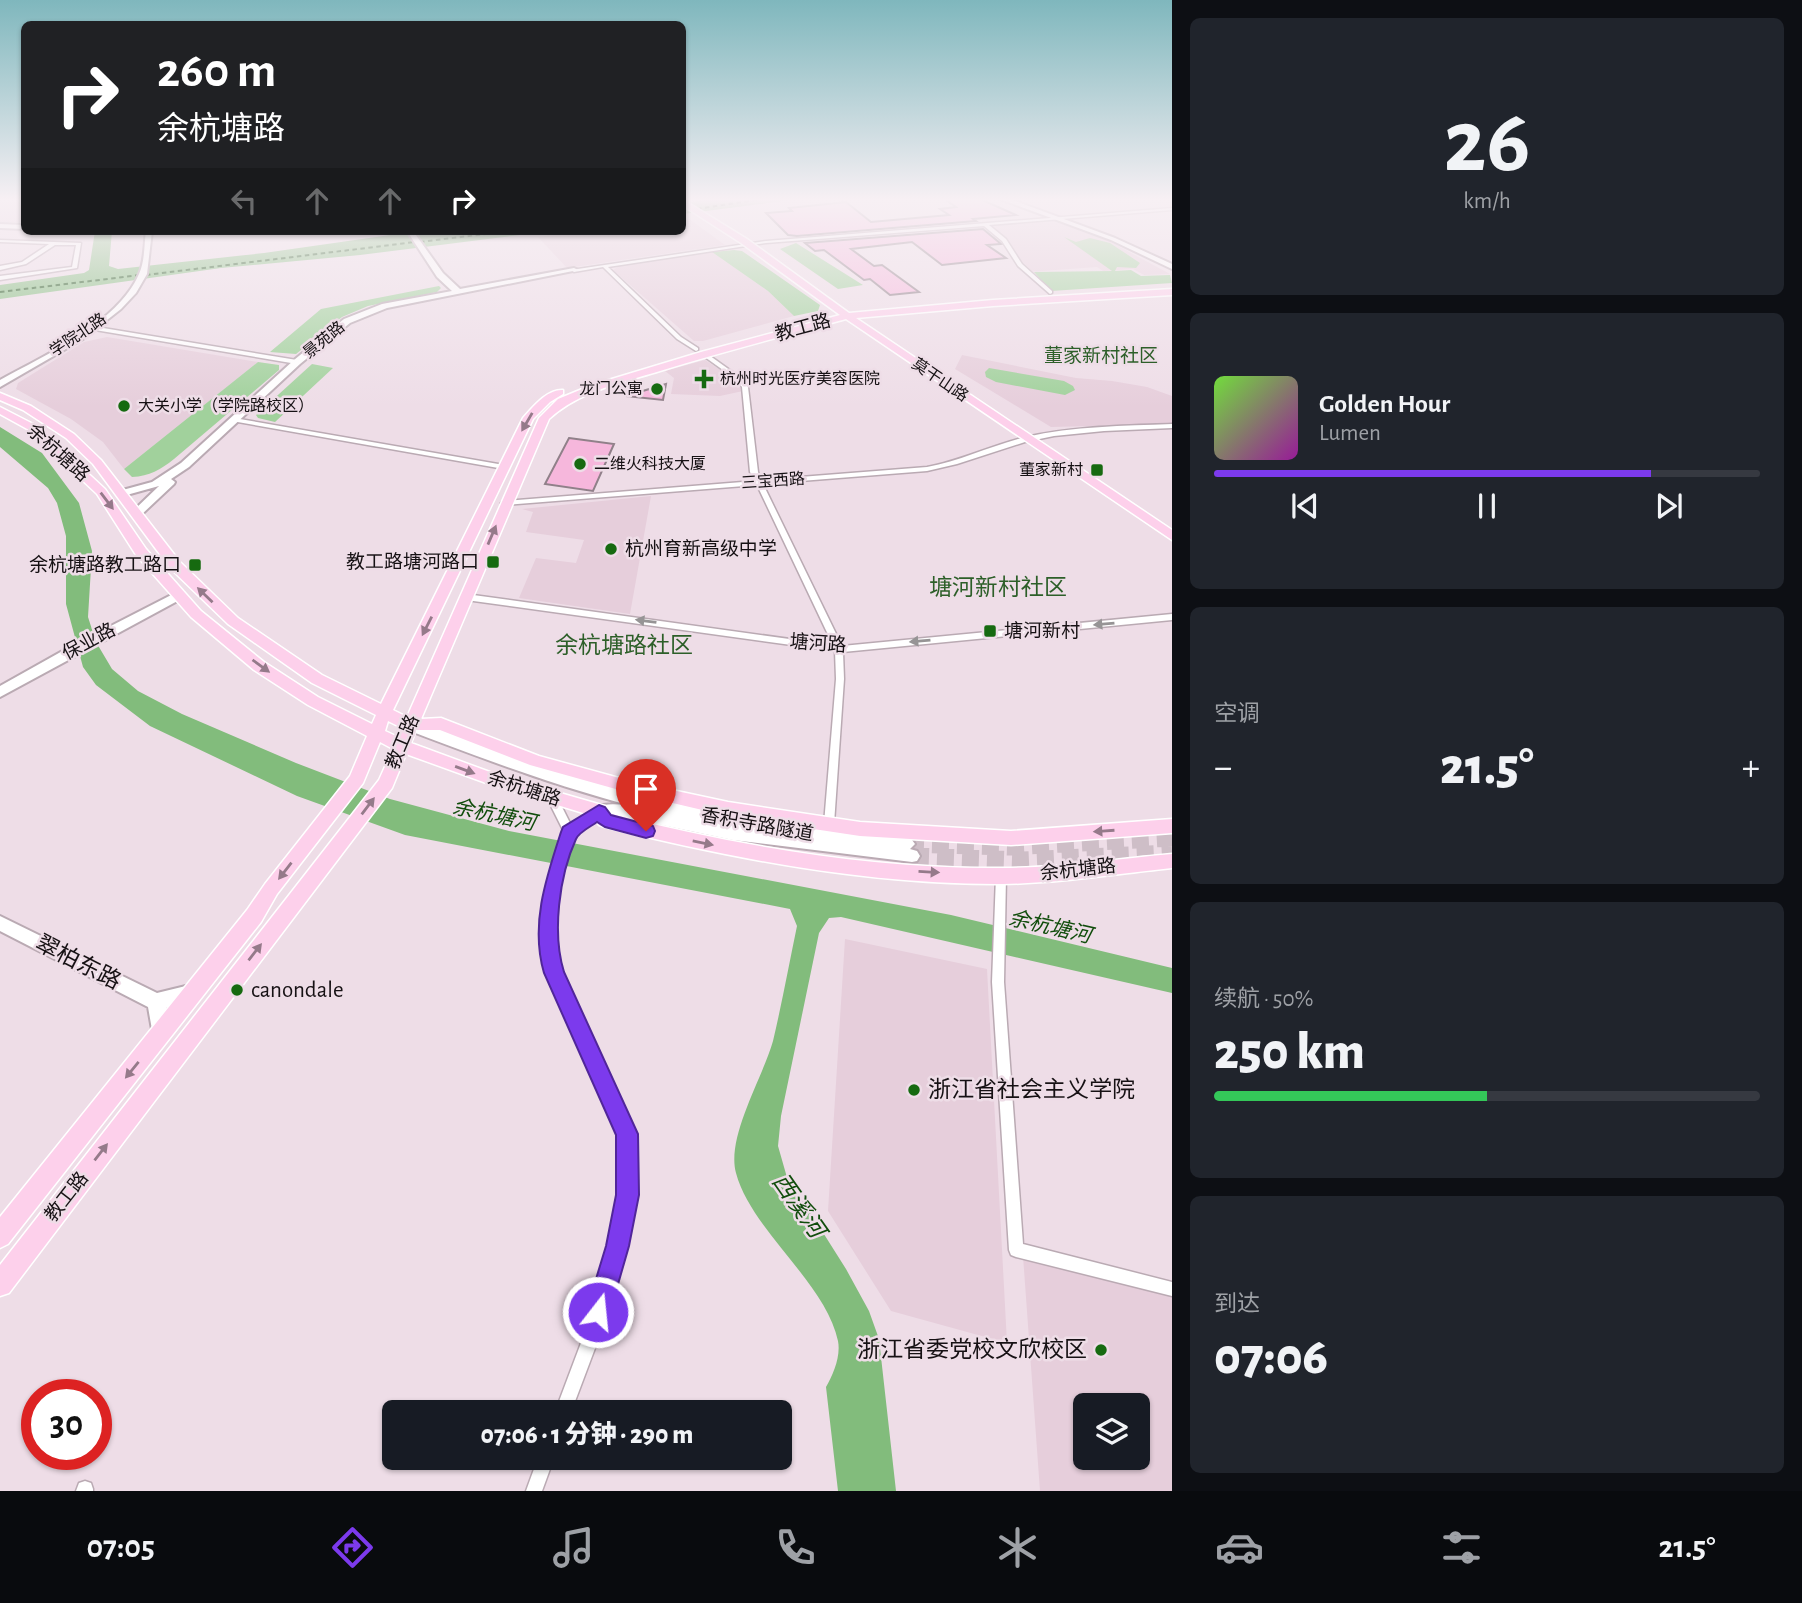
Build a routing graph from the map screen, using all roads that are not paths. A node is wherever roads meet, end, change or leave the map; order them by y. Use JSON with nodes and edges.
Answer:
{"nodes":[{"id":1,"x":74,"y":268,"type":"edge"},
{"id":2,"x":139,"y":268,"type":"edge"},
{"id":3,"x":435,"y":268,"type":"edge"},
{"id":4,"x":595,"y":268,"type":"edge"},
{"id":5,"x":606,"y":268,"type":"edge"},
{"id":6,"x":786,"y":268,"type":"edge"},
{"id":7,"x":1023,"y":268,"type":"edge"},
{"id":8,"x":574,"y":271,"type":"joint"},
{"id":9,"x":0,"y":278,"type":"edge"},
{"id":10,"x":1172,"y":289,"type":"edge"},
{"id":11,"x":457,"y":291,"type":"junction"},
{"id":12,"x":1050,"y":292,"type":"dead end"},
{"id":13,"x":128,"y":294,"type":"junction"},
{"id":14,"x":849,"y":312,"type":"junction"},
{"id":15,"x":91,"y":328,"type":"junction"},
{"id":16,"x":700,"y":351,"type":"junction"},
{"id":17,"x":297,"y":362,"type":"junction"},
{"id":18,"x":0,"y":377,"type":"edge"},
{"id":19,"x":0,"y":384,"type":"edge"},
{"id":20,"x":0,"y":396,"type":"edge"},
{"id":21,"x":0,"y":410,"type":"edge"},
{"id":22,"x":234,"y":420,"type":"junction"},
{"id":23,"x":1172,"y":426,"type":"edge"},
{"id":24,"x":1033,"y":438,"type":"junction"},
{"id":25,"x":185,"y":465,"type":"junction"},
{"id":26,"x":504,"y":467,"type":"junction"},
{"id":27,"x":759,"y":482,"type":"junction"},
{"id":28,"x":123,"y":494,"type":"junction"},
{"id":29,"x":505,"y":503,"type":"junction"},
{"id":30,"x":137,"y":513,"type":"junction"},
{"id":31,"x":1172,"y":528,"type":"edge"},
{"id":32,"x":1172,"y":536,"type":"edge"},
{"id":33,"x":179,"y":595,"type":"junction"},
{"id":34,"x":466,"y":597,"type":"junction"},
{"id":35,"x":1172,"y":617,"type":"edge"},
{"id":36,"x":839,"y":649,"type":"junction"},
{"id":37,"x":0,"y":692,"type":"edge"},
{"id":38,"x":384,"y":713,"type":"junction"},
{"id":39,"x":410,"y":725,"type":"junction"},
{"id":40,"x":377,"y":734,"type":"junction"},
{"id":41,"x":401,"y":746,"type":"junction"},
{"id":42,"x":552,"y":799,"type":"junction"},
{"id":43,"x":599,"y":811,"type":"junction"},
{"id":44,"x":829,"y":824,"type":"junction"},
{"id":45,"x":1172,"y":826,"type":"edge"},
{"id":46,"x":569,"y":832,"type":"junction"},
{"id":47,"x":1172,"y":861,"type":"edge"},
{"id":48,"x":1002,"y":876,"type":"junction"},
{"id":49,"x":0,"y":923,"type":"edge"},
{"id":50,"x":194,"y":992,"type":"junction"},
{"id":51,"x":156,"y":1002,"type":"junction"},
{"id":52,"x":160,"y":1035,"type":"junction"},
{"id":53,"x":0,"y":1236,"type":"edge"},
{"id":54,"x":0,"y":1283,"type":"edge"},
{"id":55,"x":1172,"y":1289,"type":"edge"},
{"id":56,"x":568,"y":1400,"type":"edge"},
{"id":57,"x":542,"y":1470,"type":"edge"},
{"id":58,"x":534,"y":1491,"type":"edge"}],
"edges":[{"from":1,"to":9,"type":"street"},
{"from":2,"to":13,"type":"main road","name":"学院北路"},
{"from":3,"to":11,"type":"main road"},
{"from":4,"to":8,"type":"street","name":"景苑路"},
{"from":5,"to":16,"type":"street"},
{"from":6,"to":14,"type":"main road","name":"莫干山路"},
{"from":7,"to":12,"type":"street"},
{"from":8,"to":11,"type":"main road","name":"景苑路"},
{"from":10,"to":14,"type":"main road","name":"教工路"},
{"from":11,"to":17,"type":"main road","name":"景苑路"},
{"from":13,"to":15,"type":"main road","name":"学院北路"},
{"from":13,"to":18,"type":"main road","name":"学院北路"},
{"from":14,"to":16,"type":"main road","name":"教工路"},
{"from":14,"to":24,"type":"main road","name":"莫干山路"},
{"from":15,"to":17,"type":"street"},
{"from":15,"to":19,"type":"main road","name":"学院北路"},
{"from":16,"to":26,"type":"main road","name":"教工路","one_way":true},
{"from":16,"to":27,"type":"street"},
{"from":16,"to":29,"type":"main road","name":"教工路"},
{"from":17,"to":22,"type":"main road","name":"景苑路"},
{"from":20,"to":28,"type":"main road","name":"余杭塘路"},
{"from":21,"to":33,"type":"main road","name":"余杭塘路","one_way":true},
{"from":22,"to":25,"type":"main road","name":"景苑路"},
{"from":22,"to":26,"type":"street"},
{"from":23,"to":24,"type":"street","name":"三宝西路"},
{"from":24,"to":27,"type":"street","name":"三宝西路"},
{"from":24,"to":31,"type":"main road","name":"莫干山路"},
{"from":24,"to":32,"type":"main road","name":"莫干山路"},
{"from":25,"to":28,"type":"main road","name":"景苑路"},
{"from":25,"to":30,"type":"main road","name":"景苑路"},
{"from":26,"to":38,"type":"main road","name":"教工路","one_way":true},
{"from":27,"to":29,"type":"street","name":"三宝西路"},
{"from":27,"to":36,"type":"street"},
{"from":28,"to":30,"type":"main road","name":"余杭塘路"},
{"from":34,"to":29,"type":"main road","name":"教工路","one_way":true},
{"from":38,"to":30,"type":"main road","name":"余杭塘路","one_way":true},
{"from":33,"to":37,"type":"main road","name":"保业路"},
{"from":33,"to":40,"type":"main road","name":"余杭塘路","one_way":true},
{"from":36,"to":34,"type":"street","name":"塘河路","one_way":true},
{"from":34,"to":39,"type":"main road","name":"教工路"},
{"from":35,"to":36,"type":"street","name":"塘河路","one_way":true},
{"from":36,"to":44,"type":"street"},
{"from":38,"to":39,"type":"main road","name":"余杭塘路"},
{"from":38,"to":40,"type":"main road","name":"教工路"},
{"from":39,"to":41,"type":"main road","name":"教工路"},
{"from":39,"to":43,"type":"main road","name":"香积寺路隧道"},
{"from":39,"to":44,"type":"main road","name":"余杭塘路"},
{"from":40,"to":41,"type":"main road","name":"余杭塘路"},
{"from":40,"to":50,"type":"main road","name":"教工路","one_way":true},
{"from":41,"to":42,"type":"main road","name":"余杭塘路","one_way":true},
{"from":54,"to":41,"type":"main road","name":"教工路","one_way":true},
{"from":42,"to":43,"type":"main road","name":"余杭塘路"},
{"from":42,"to":46,"type":"street"},
{"from":43,"to":46,"type":"street"},
{"from":43,"to":48,"type":"main road","name":"余杭塘路","one_way":true},
{"from":45,"to":44,"type":"main road","name":"余杭塘路","one_way":true},
{"from":46,"to":56,"type":"street"},
{"from":47,"to":48,"type":"main road","name":"余杭塘路"},
{"from":48,"to":55,"type":"street"},
{"from":49,"to":51,"type":"main road","name":"翠柏东路"},
{"from":50,"to":51,"type":"main road"},
{"from":50,"to":52,"type":"main road","name":"教工路"},
{"from":51,"to":52,"type":"main road"},
{"from":52,"to":53,"type":"main road","name":"教工路","one_way":true},
{"from":57,"to":58,"type":"street"}]}
